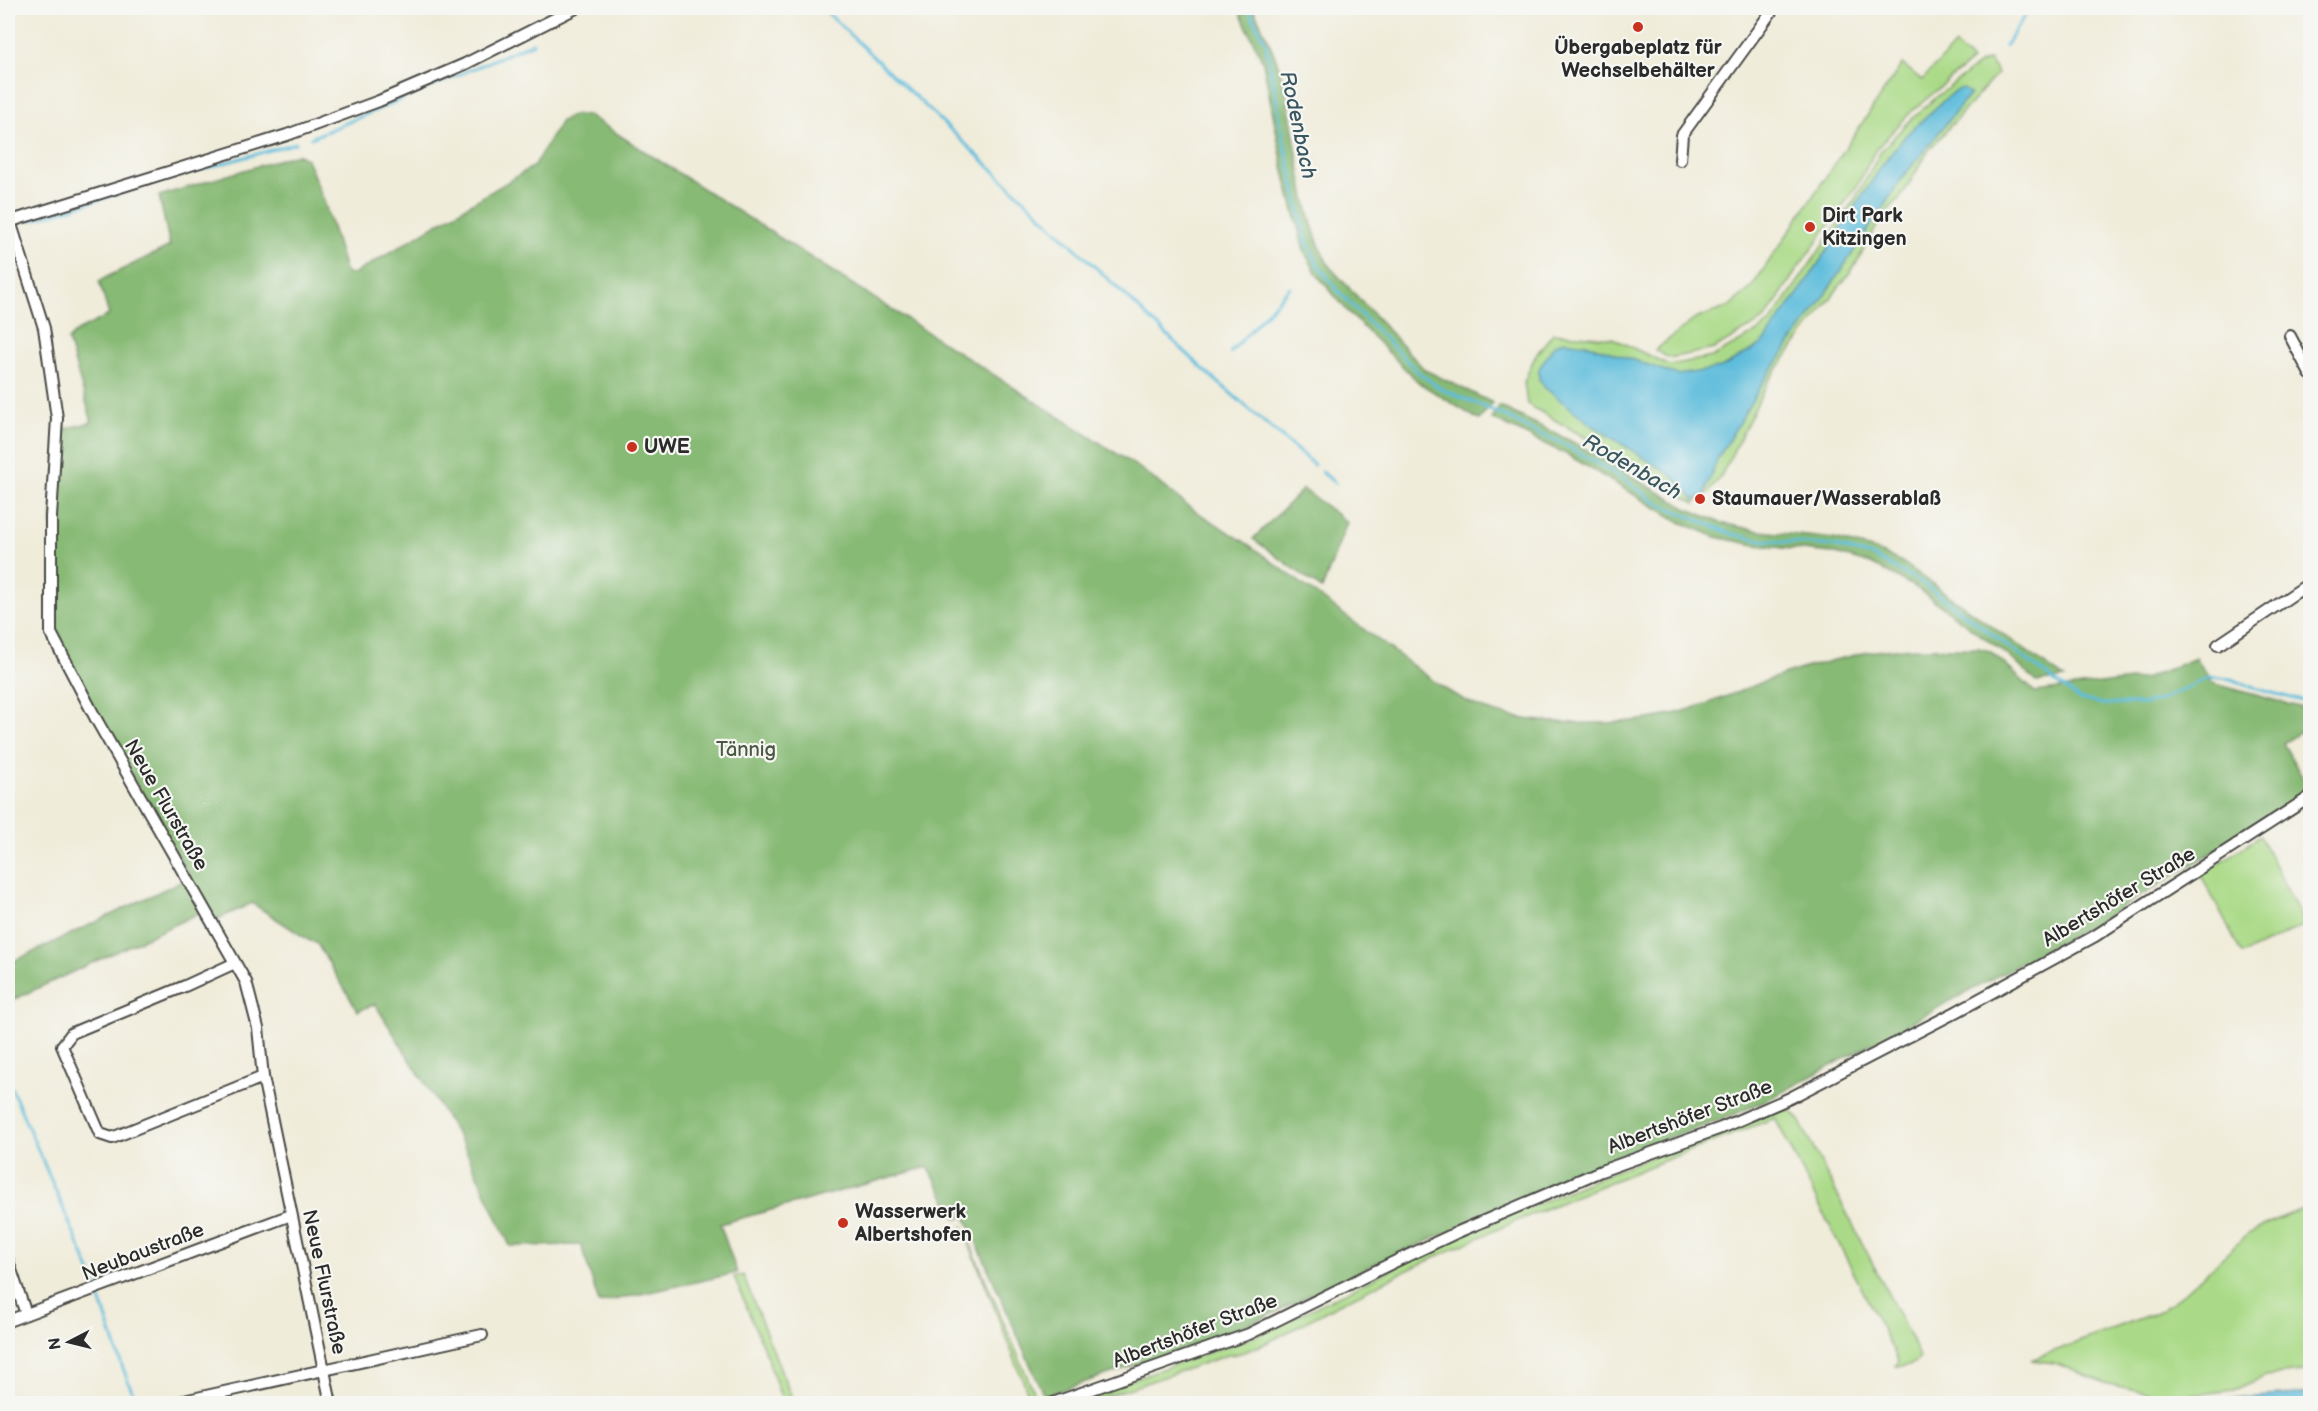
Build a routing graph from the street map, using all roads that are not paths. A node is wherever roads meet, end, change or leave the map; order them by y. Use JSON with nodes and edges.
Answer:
{"nodes":[{"id":1,"x":576,"y":8,"type":"edge"},
{"id":2,"x":1774,"y":8,"type":"edge"},
{"id":3,"x":1680,"y":160,"type":"dead end"},
{"id":4,"x":9,"y":222,"type":"edge"},
{"id":5,"x":2290,"y":336,"type":"dead end"},
{"id":6,"x":2310,"y":374,"type":"edge"},
{"id":7,"x":2310,"y":583,"type":"edge"},
{"id":8,"x":2218,"y":645,"type":"dead end"},
{"id":9,"x":2310,"y":797,"type":"edge"},
{"id":10,"x":235,"y":963,"type":"junction"},
{"id":11,"x":263,"y":1077,"type":"junction"},
{"id":12,"x":291,"y":1215,"type":"junction"},
{"id":13,"x":8,"y":1261,"type":"edge"},
{"id":14,"x":26,"y":1314,"type":"junction"},
{"id":15,"x":8,"y":1321,"type":"edge"},
{"id":16,"x":482,"y":1335,"type":"dead end"},
{"id":17,"x":325,"y":1371,"type":"junction"},
{"id":18,"x":170,"y":1404,"type":"edge"},
{"id":19,"x":331,"y":1404,"type":"edge"},
{"id":20,"x":1050,"y":1404,"type":"edge"}],
"edges":[{"from":1,"to":4,"type":"street"},
{"from":2,"to":3,"type":"street"},
{"from":4,"to":10,"type":"street","name":"Neue Flurstraße"},
{"from":5,"to":6,"type":"street"},
{"from":7,"to":8,"type":"street"},
{"from":9,"to":20,"type":"street","name":"Albertshöfer Straße"},
{"from":10,"to":11,"type":"street","name":"Neue Flurstraße"},
{"from":10,"to":11,"type":"street"},
{"from":11,"to":12,"type":"street","name":"Neue Flurstraße"},
{"from":12,"to":14,"type":"street","name":"Neubaustraße"},
{"from":12,"to":17,"type":"street","name":"Neue Flurstraße"},
{"from":13,"to":14,"type":"street"},
{"from":14,"to":15,"type":"street","name":"Neubaustraße"},
{"from":16,"to":17,"type":"street"},
{"from":17,"to":18,"type":"street"},
{"from":17,"to":19,"type":"street","name":"Neue Flurstraße"}]}
